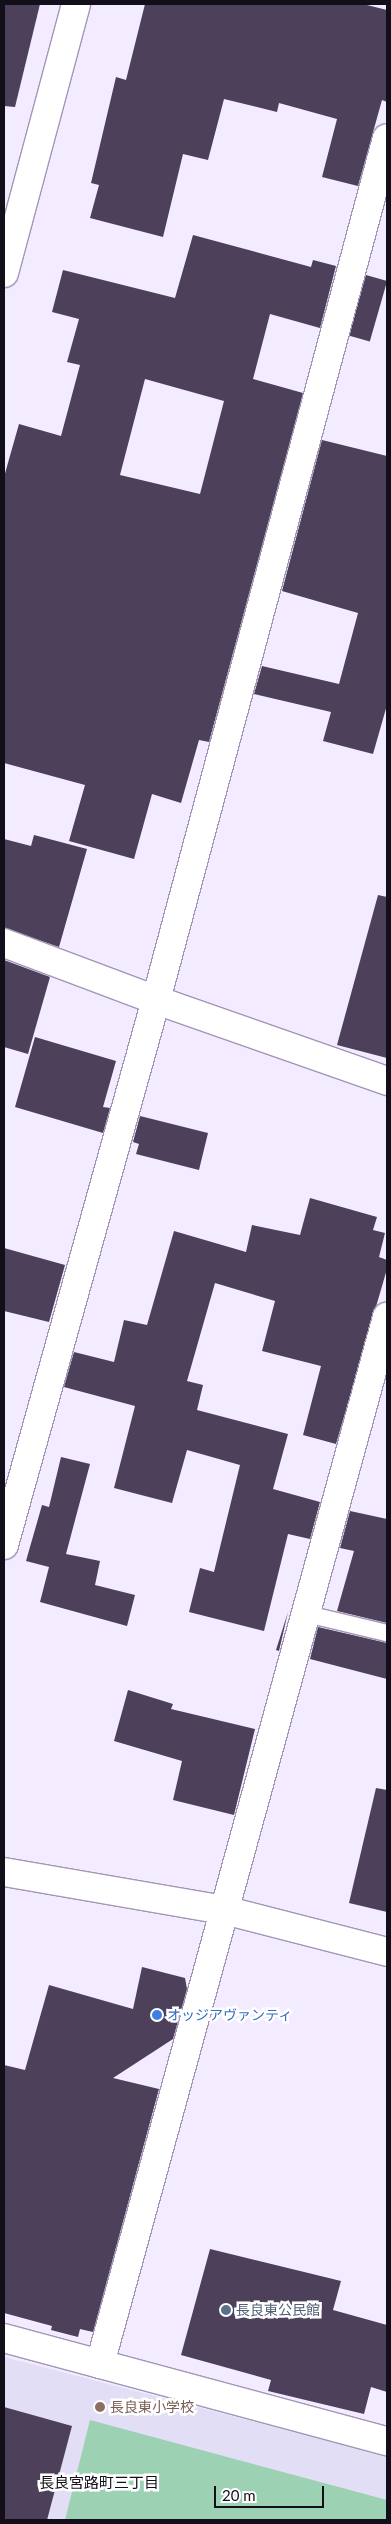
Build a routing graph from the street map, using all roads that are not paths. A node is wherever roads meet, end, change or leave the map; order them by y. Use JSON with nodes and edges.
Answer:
{"nodes":[{"id":1,"x":76,"y":4,"type":"edge"},
{"id":2,"x":387,"y":138,"type":"edge"},
{"id":3,"x":4,"y":273,"type":"edge"},
{"id":4,"x":4,"y":943,"type":"edge"},
{"id":5,"x":156,"y":1000,"type":"junction"},
{"id":6,"x":387,"y":1081,"type":"edge"},
{"id":7,"x":387,"y":1317,"type":"edge"},
{"id":8,"x":4,"y":1545,"type":"edge"},
{"id":9,"x":307,"y":1614,"type":"junction"},
{"id":10,"x":387,"y":1633,"type":"edge"},
{"id":11,"x":4,"y":1872,"type":"edge"},
{"id":12,"x":224,"y":1910,"type":"junction"},
{"id":13,"x":387,"y":1952,"type":"edge"},
{"id":14,"x":4,"y":2338,"type":"edge"},
{"id":15,"x":100,"y":2364,"type":"junction"},
{"id":16,"x":387,"y":2440,"type":"edge"}],
"edges":[{"from":1,"to":3,"type":"street"},
{"from":2,"to":5,"type":"street"},
{"from":4,"to":5,"type":"street"},
{"from":5,"to":6,"type":"street"},
{"from":5,"to":8,"type":"street"},
{"from":7,"to":9,"type":"street"},
{"from":9,"to":10,"type":"lane"},
{"from":9,"to":12,"type":"street"},
{"from":11,"to":12,"type":"street"},
{"from":12,"to":13,"type":"street"},
{"from":12,"to":15,"type":"street"},
{"from":14,"to":15,"type":"street"},
{"from":15,"to":16,"type":"street"}]}
